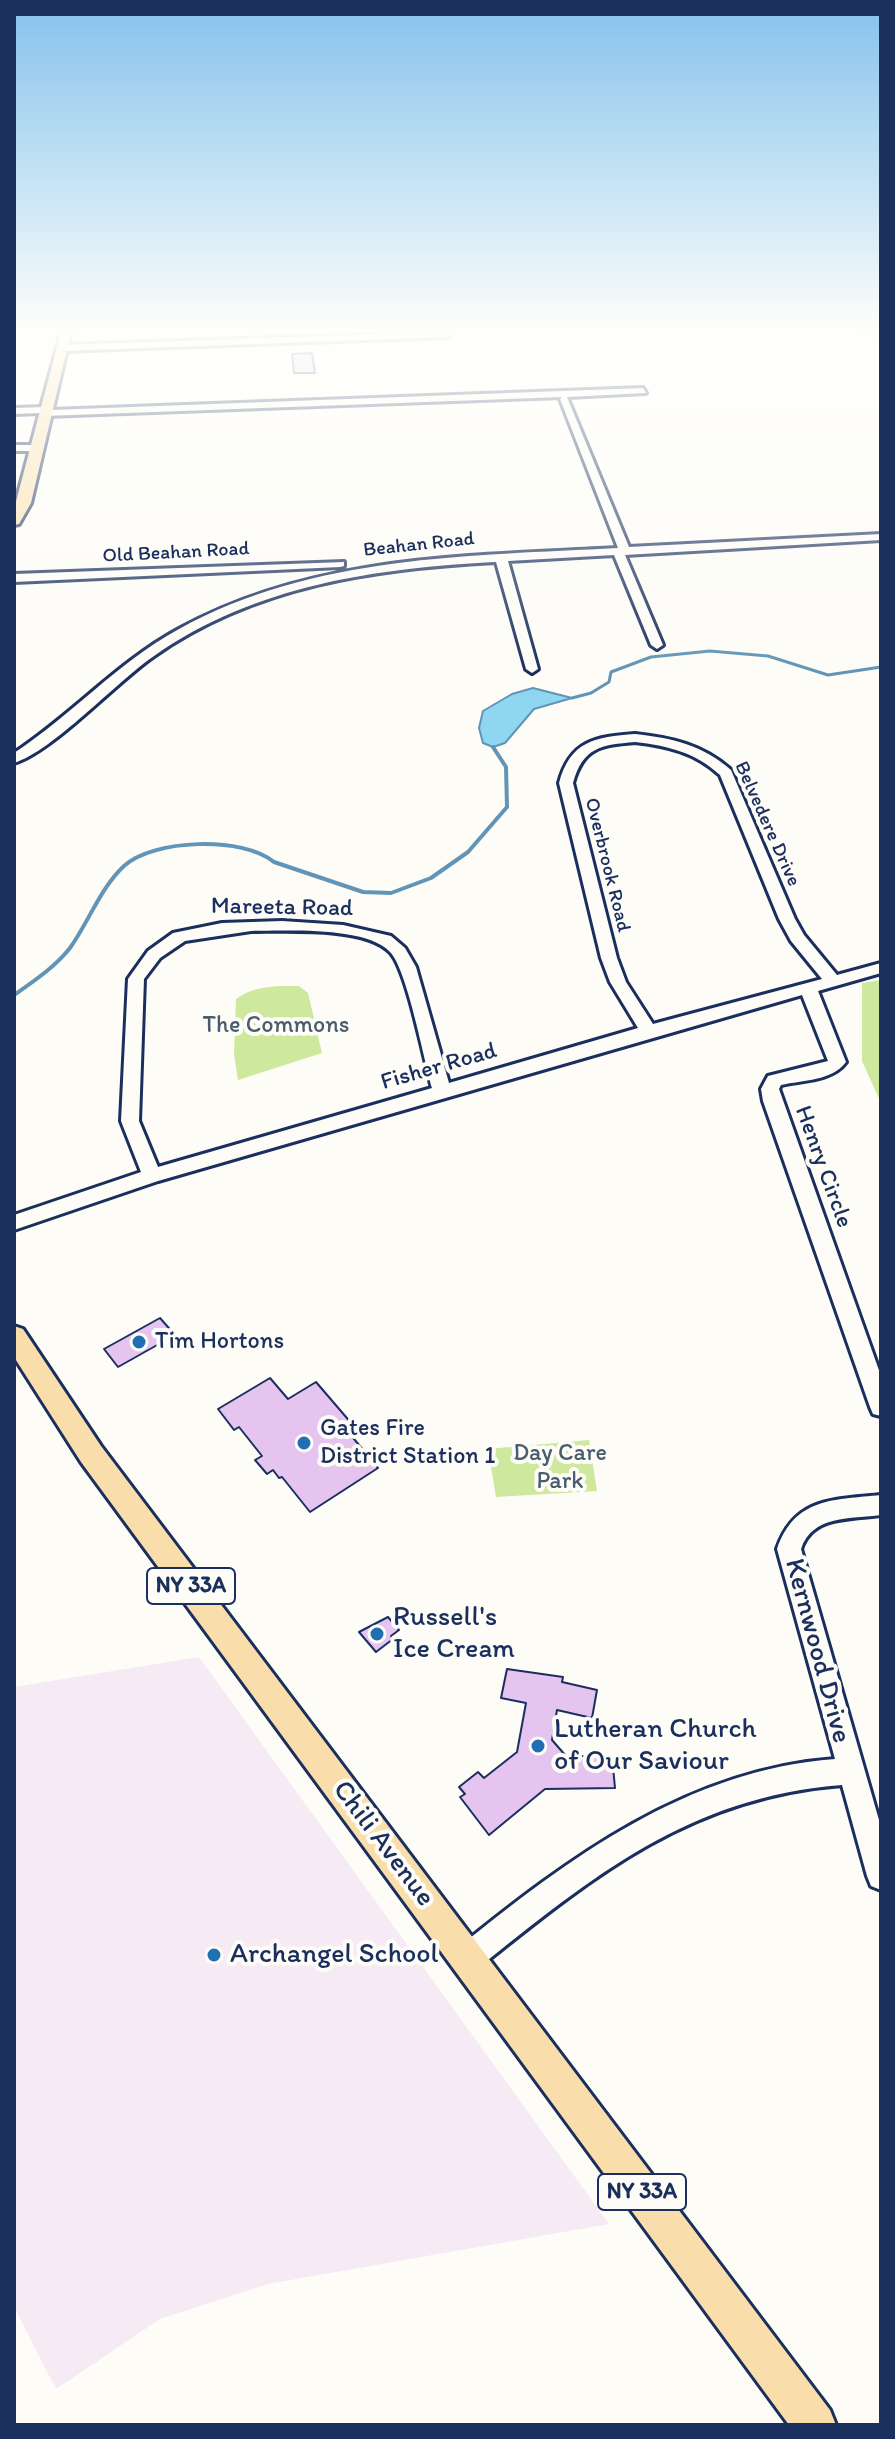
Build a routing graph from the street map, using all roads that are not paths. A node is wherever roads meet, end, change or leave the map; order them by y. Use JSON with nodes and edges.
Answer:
{"nodes":[{"id":1,"x":582,"y":446,"type":"edge"},
{"id":2,"x":14,"y":448,"type":"edge"},
{"id":3,"x":36,"y":448,"type":"joint"},
{"id":4,"x":25,"y":493,"type":"junction"},
{"id":5,"x":14,"y":505,"type":"edge"},
{"id":6,"x":14,"y":521,"type":"edge"},
{"id":7,"x":881,"y":537,"type":"edge"},
{"id":8,"x":622,"y":552,"type":"junction"},
{"id":9,"x":501,"y":557,"type":"junction"},
{"id":10,"x":340,"y":564,"type":"dead end"},
{"id":11,"x":14,"y":578,"type":"edge"},
{"id":12,"x":657,"y":645,"type":"dead end"},
{"id":13,"x":532,"y":669,"type":"dead end"},
{"id":14,"x":626,"y":739,"type":"joint"},
{"id":15,"x":14,"y":759,"type":"edge"},
{"id":16,"x":881,"y":968,"type":"edge"},
{"id":17,"x":834,"y":982,"type":"junction"},
{"id":18,"x":809,"y":990,"type":"junction"},
{"id":19,"x":649,"y":1031,"type":"junction"},
{"id":20,"x":442,"y":1092,"type":"junction"},
{"id":21,"x":152,"y":1176,"type":"junction"},
{"id":22,"x":14,"y":1223,"type":"edge"},
{"id":23,"x":14,"y":1336,"type":"edge"},
{"id":24,"x":881,"y":1407,"type":"edge"},
{"id":25,"x":881,"y":1505,"type":"edge"},
{"id":26,"x":850,"y":1771,"type":"junction"},
{"id":27,"x":881,"y":1876,"type":"edge"},
{"id":28,"x":468,"y":1958,"type":"junction"},
{"id":29,"x":815,"y":2425,"type":"edge"}],
"edges":[{"from":1,"to":8,"type":"street"},
{"from":2,"to":3,"type":"street"},
{"from":3,"to":4,"type":"main road"},
{"from":4,"to":5,"type":"main road"},
{"from":4,"to":6,"type":"main road"},
{"from":7,"to":8,"type":"street","name":"Beahan Road"},
{"from":8,"to":9,"type":"street","name":"Beahan Road"},
{"from":8,"to":12,"type":"street"},
{"from":9,"to":13,"type":"street"},
{"from":9,"to":15,"type":"street","name":"Beahan Road"},
{"from":10,"to":11,"type":"street","name":"Old Beahan Road"},
{"from":14,"to":17,"type":"street","name":"Belvedere Drive"},
{"from":14,"to":19,"type":"street","name":"Overbrook Road"},
{"from":16,"to":17,"type":"street","name":"Fisher Road"},
{"from":17,"to":18,"type":"street","name":"Fisher Road"},
{"from":18,"to":19,"type":"street","name":"Fisher Road"},
{"from":18,"to":24,"type":"street","name":"Henry Circle"},
{"from":19,"to":20,"type":"street","name":"Fisher Road"},
{"from":20,"to":21,"type":"street","name":"Fisher Road"},
{"from":20,"to":21,"type":"street","name":"Mareeta Road"},
{"from":21,"to":22,"type":"street","name":"Fisher Road"},
{"from":23,"to":28,"type":"main road","name":"Chili Avenue","number":"NY 33A"},
{"from":25,"to":26,"type":"street","name":"Kernwood Drive"},
{"from":26,"to":27,"type":"street","name":"Kernwood Drive"},
{"from":26,"to":28,"type":"street","name":"Kernwood Drive"},
{"from":28,"to":29,"type":"main road","name":"Chili Avenue","number":"NY 33A"}]}
